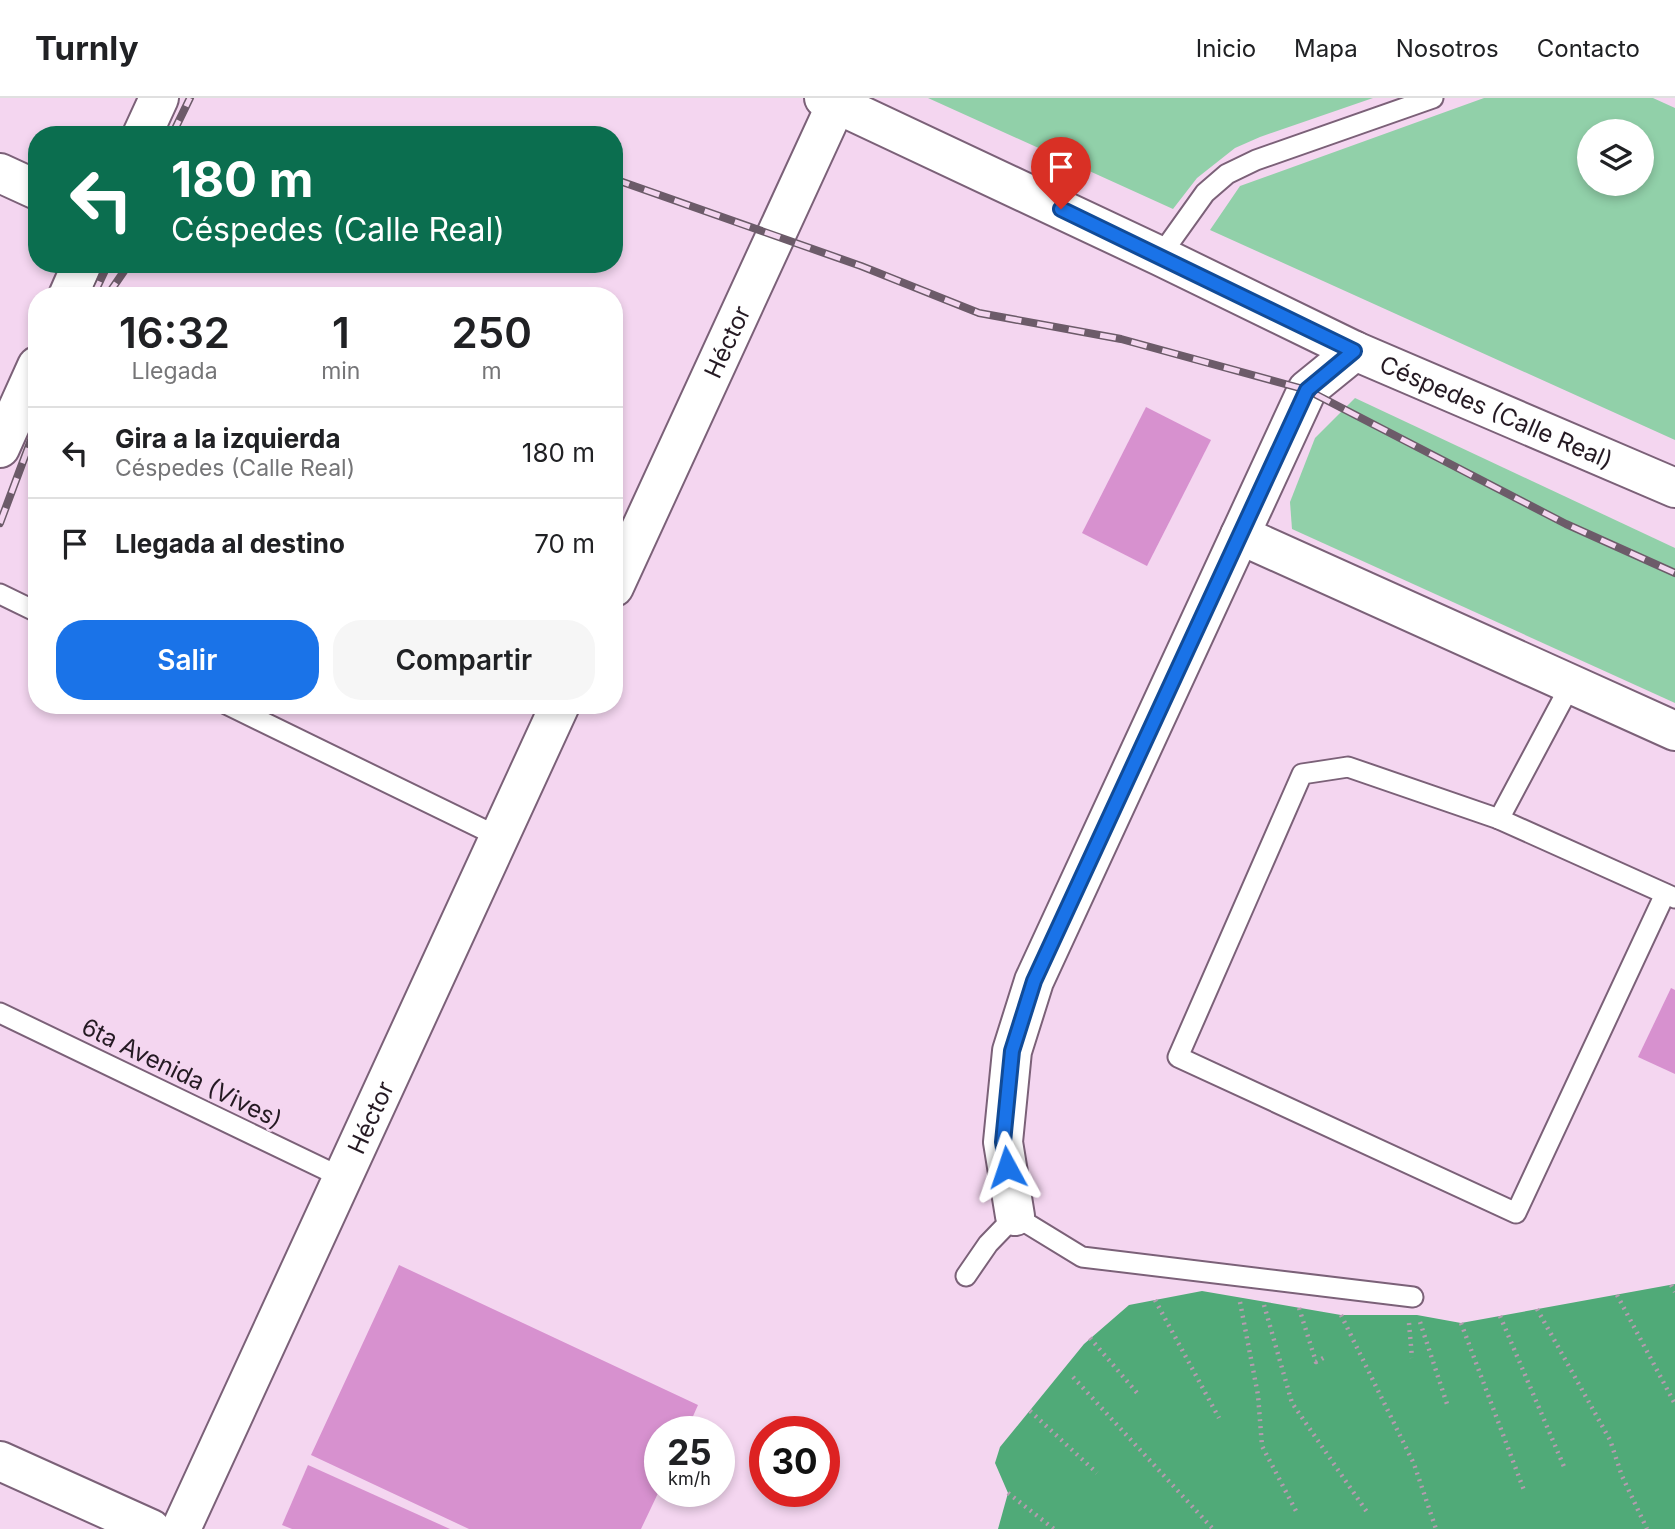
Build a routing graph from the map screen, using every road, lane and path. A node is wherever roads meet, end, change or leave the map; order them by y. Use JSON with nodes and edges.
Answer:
{"nodes":[{"id":1,"x":159,"y":98,"type":"edge"},
{"id":2,"x":1433,"y":98,"type":"edge"},
{"id":3,"x":833,"y":100,"type":"edge"},
{"id":4,"x":146,"y":126,"type":"edge"},
{"id":5,"x":0,"y":173,"type":"edge"},
{"id":6,"x":28,"y":186,"type":"edge"},
{"id":7,"x":1160,"y":256,"type":"junction"},
{"id":8,"x":1354,"y":351,"type":"junction"},
{"id":9,"x":28,"y":386,"type":"edge"},
{"id":10,"x":0,"y":448,"type":"edge"},
{"id":11,"x":1675,"y":488,"type":"edge"},
{"id":12,"x":1240,"y":535,"type":"junction"},
{"id":13,"x":623,"y":567,"type":"edge"},
{"id":14,"x":0,"y":594,"type":"edge"},
{"id":15,"x":28,"y":608,"type":"edge"},
{"id":16,"x":1571,"y":684,"type":"junction"},
{"id":17,"x":246,"y":714,"type":"edge"},
{"id":18,"x":556,"y":714,"type":"edge"},
{"id":19,"x":1675,"y":731,"type":"edge"},
{"id":20,"x":1499,"y":819,"type":"junction"},
{"id":21,"x":499,"y":837,"type":"junction"},
{"id":22,"x":1670,"y":896,"type":"edge"},
{"id":23,"x":0,"y":1013,"type":"edge"},
{"id":24,"x":342,"y":1178,"type":"junction"},
{"id":25,"x":1015,"y":1216,"type":"junction"},
{"id":26,"x":966,"y":1276,"type":"dead end"},
{"id":27,"x":1671,"y":1285,"type":"dead end"},
{"id":28,"x":1675,"y":1292,"type":"edge"},
{"id":29,"x":1617,"y":1295,"type":"dead end"},
{"id":30,"x":1239,"y":1297,"type":"dead end"},
{"id":31,"x":1155,"y":1300,"type":"dead end"},
{"id":32,"x":1263,"y":1301,"type":"dead end"},
{"id":33,"x":1299,"y":1307,"type":"dead end"},
{"id":34,"x":1413,"y":1309,"type":"junction"},
{"id":35,"x":1537,"y":1309,"type":"dead end"},
{"id":36,"x":1341,"y":1315,"type":"dead end"},
{"id":37,"x":1500,"y":1316,"type":"dead end"},
{"id":38,"x":1461,"y":1323,"type":"dead end"},
{"id":39,"x":1090,"y":1338,"type":"dead end"},
{"id":40,"x":1325,"y":1357,"type":"dead end"},
{"id":41,"x":1412,"y":1358,"type":"dead end"},
{"id":42,"x":1073,"y":1377,"type":"dead end"},
{"id":43,"x":1139,"y":1394,"type":"dead end"},
{"id":44,"x":1447,"y":1404,"type":"dead end"},
{"id":45,"x":1675,"y":1404,"type":"edge"},
{"id":46,"x":1030,"y":1411,"type":"dead end"},
{"id":47,"x":1219,"y":1418,"type":"dead end"},
{"id":48,"x":0,"y":1461,"type":"edge"},
{"id":49,"x":1565,"y":1469,"type":"dead end"},
{"id":50,"x":1097,"y":1473,"type":"dead end"},
{"id":51,"x":1008,"y":1493,"type":"dead end"},
{"id":52,"x":1525,"y":1493,"type":"dead end"},
{"id":53,"x":1296,"y":1511,"type":"dead end"},
{"id":54,"x":1369,"y":1515,"type":"dead end"},
{"id":55,"x":152,"y":1529,"type":"edge"},
{"id":56,"x":181,"y":1529,"type":"edge"},
{"id":57,"x":1054,"y":1529,"type":"edge"},
{"id":58,"x":1213,"y":1529,"type":"edge"},
{"id":59,"x":1436,"y":1529,"type":"edge"},
{"id":60,"x":1647,"y":1529,"type":"edge"}],
"edges":[{"from":1,"to":4,"type":"street"},
{"from":2,"to":7,"type":"lane"},
{"from":3,"to":7,"type":"street","name":"Céspedes (Calle Real)"},
{"from":3,"to":13,"type":"street","name":"Héctor"},
{"from":5,"to":6,"type":"street"},
{"from":7,"to":8,"type":"street","name":"Céspedes (Calle Real)"},
{"from":8,"to":11,"type":"street","name":"Céspedes (Calle Real)"},
{"from":8,"to":12,"type":"street"},
{"from":9,"to":10,"type":"street"},
{"from":12,"to":16,"type":"street"},
{"from":12,"to":25,"type":"street"},
{"from":14,"to":15,"type":"lane"},
{"from":16,"to":19,"type":"street"},
{"from":16,"to":20,"type":"lane"},
{"from":17,"to":21,"type":"lane"},
{"from":18,"to":21,"type":"street","name":"Héctor"},
{"from":20,"to":22,"type":"lane"},
{"from":20,"to":22,"type":"lane"},
{"from":21,"to":24,"type":"street","name":"Héctor"},
{"from":23,"to":24,"type":"lane","name":"6ta Avenida (Vives)"},
{"from":24,"to":56,"type":"street","name":"Héctor"},
{"from":25,"to":26,"type":"lane"},
{"from":25,"to":34,"type":"lane"},
{"from":27,"to":28,"type":"path"},
{"from":29,"to":45,"type":"path"},
{"from":30,"to":53,"type":"path"},
{"from":31,"to":47,"type":"path"},
{"from":32,"to":54,"type":"path"},
{"from":33,"to":40,"type":"path"},
{"from":34,"to":41,"type":"path"},
{"from":34,"to":44,"type":"path"},
{"from":35,"to":60,"type":"path"},
{"from":36,"to":59,"type":"path"},
{"from":37,"to":49,"type":"path"},
{"from":38,"to":52,"type":"path"},
{"from":39,"to":43,"type":"path"},
{"from":42,"to":58,"type":"path"},
{"from":46,"to":50,"type":"path"},
{"from":48,"to":55,"type":"street"},
{"from":51,"to":57,"type":"path"}]}
